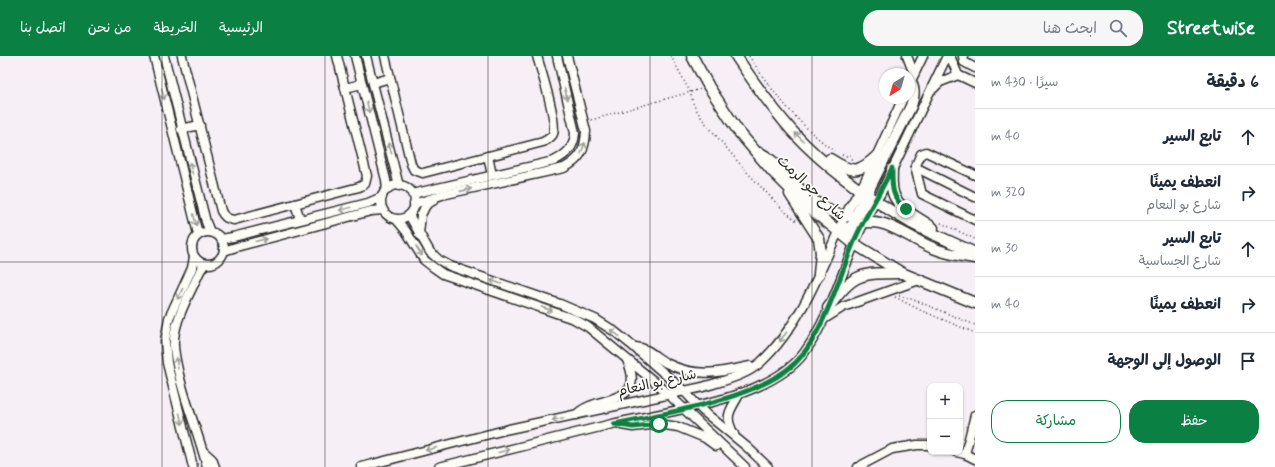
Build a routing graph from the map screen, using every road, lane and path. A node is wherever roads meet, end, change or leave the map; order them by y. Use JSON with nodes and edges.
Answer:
{"nodes":[{"id":1,"x":154,"y":56,"type":"edge"},
{"id":2,"x":164,"y":56,"type":"edge"},
{"id":3,"x":182,"y":56,"type":"edge"},
{"id":4,"x":337,"y":56,"type":"edge"},
{"id":5,"x":355,"y":56,"type":"edge"},
{"id":6,"x":366,"y":56,"type":"edge"},
{"id":7,"x":385,"y":56,"type":"edge"},
{"id":8,"x":537,"y":56,"type":"edge"},
{"id":9,"x":557,"y":56,"type":"edge"},
{"id":10,"x":567,"y":56,"type":"edge"},
{"id":11,"x":671,"y":56,"type":"edge"},
{"id":12,"x":692,"y":56,"type":"edge"},
{"id":13,"x":736,"y":56,"type":"edge"},
{"id":14,"x":907,"y":56,"type":"edge"},
{"id":15,"x":923,"y":56,"type":"edge"},
{"id":16,"x":949,"y":56,"type":"edge"},
{"id":17,"x":963,"y":56,"type":"edge"},
{"id":18,"x":909,"y":68,"type":"edge"},
{"id":19,"x":975,"y":68,"type":"edge"},
{"id":20,"x":915,"y":72,"type":"edge"},
{"id":21,"x":958,"y":75,"type":"junction"},
{"id":22,"x":390,"y":78,"type":"junction"},
{"id":23,"x":373,"y":83,"type":"junction"},
{"id":24,"x":975,"y":83,"type":"edge"},
{"id":25,"x":362,"y":84,"type":"junction"},
{"id":26,"x":709,"y":87,"type":"junction"},
{"id":27,"x":345,"y":88,"type":"junction"},
{"id":28,"x":690,"y":92,"type":"junction"},
{"id":29,"x":930,"y":93,"type":"junction"},
{"id":30,"x":900,"y":104,"type":"edge"},
{"id":31,"x":912,"y":104,"type":"edge"},
{"id":32,"x":584,"y":122,"type":"junction"},
{"id":33,"x":200,"y":125,"type":"junction"},
{"id":34,"x":182,"y":129,"type":"junction"},
{"id":35,"x":754,"y":152,"type":"junction"},
{"id":36,"x":814,"y":153,"type":"junction"},
{"id":37,"x":488,"y":156,"type":"junction"},
{"id":38,"x":877,"y":156,"type":"junction"},
{"id":39,"x":915,"y":167,"type":"junction"},
{"id":40,"x":892,"y":168,"type":"junction"},
{"id":41,"x":492,"y":175,"type":"junction"},
{"id":42,"x":975,"y":176,"type":"edge"},
{"id":43,"x":781,"y":181,"type":"junction"},
{"id":44,"x":399,"y":186,"type":"junction"},
{"id":45,"x":387,"y":190,"type":"junction"},
{"id":46,"x":412,"y":194,"type":"junction"},
{"id":47,"x":868,"y":195,"type":"junction"},
{"id":48,"x":442,"y":196,"type":"junction"},
{"id":49,"x":382,"y":197,"type":"junction"},
{"id":50,"x":975,"y":197,"type":"edge"},
{"id":51,"x":295,"y":204,"type":"junction"},
{"id":52,"x":414,"y":204,"type":"junction"},
{"id":53,"x":383,"y":210,"type":"junction"},
{"id":54,"x":409,"y":215,"type":"junction"},
{"id":55,"x":851,"y":216,"type":"junction"},
{"id":56,"x":300,"y":219,"type":"junction"},
{"id":57,"x":396,"y":219,"type":"junction"},
{"id":58,"x":975,"y":220,"type":"edge"},
{"id":59,"x":864,"y":222,"type":"junction"},
{"id":60,"x":799,"y":223,"type":"dead end"},
{"id":61,"x":852,"y":225,"type":"junction"},
{"id":62,"x":210,"y":232,"type":"junction"},
{"id":63,"x":838,"y":232,"type":"junction"},
{"id":64,"x":198,"y":234,"type":"junction"},
{"id":65,"x":419,"y":234,"type":"junction"},
{"id":66,"x":943,"y":238,"type":"junction"},
{"id":67,"x":221,"y":239,"type":"junction"},
{"id":68,"x":854,"y":243,"type":"junction"},
{"id":69,"x":224,"y":251,"type":"junction"},
{"id":70,"x":975,"y":253,"type":"edge"},
{"id":71,"x":194,"y":257,"type":"junction"},
{"id":72,"x":975,"y":258,"type":"edge"},
{"id":73,"x":205,"y":264,"type":"junction"},
{"id":74,"x":902,"y":273,"type":"junction"},
{"id":75,"x":819,"y":274,"type":"junction"},
{"id":76,"x":920,"y":280,"type":"junction"},
{"id":77,"x":895,"y":297,"type":"junction"},
{"id":78,"x":890,"y":299,"type":"dead end"},
{"id":79,"x":975,"y":303,"type":"edge"},
{"id":80,"x":828,"y":308,"type":"junction"},
{"id":81,"x":823,"y":319,"type":"junction"},
{"id":82,"x":975,"y":325,"type":"edge"},
{"id":83,"x":975,"y":333,"type":"edge"},
{"id":84,"x":634,"y":347,"type":"junction"},
{"id":85,"x":625,"y":358,"type":"junction"},
{"id":86,"x":760,"y":363,"type":"junction"},
{"id":87,"x":684,"y":391,"type":"junction"},
{"id":88,"x":740,"y":393,"type":"junction"},
{"id":89,"x":669,"y":394,"type":"junction"},
{"id":90,"x":698,"y":405,"type":"junction"},
{"id":91,"x":683,"y":409,"type":"junction"},
{"id":92,"x":576,"y":416,"type":"junction"},
{"id":93,"x":975,"y":416,"type":"edge"},
{"id":94,"x":614,"y":424,"type":"junction"},
{"id":95,"x":736,"y":438,"type":"junction"},
{"id":96,"x":927,"y":446,"type":"edge"},
{"id":97,"x":203,"y":451,"type":"junction"},
{"id":98,"x":190,"y":454,"type":"junction"},
{"id":99,"x":965,"y":454,"type":"joint"},
{"id":100,"x":732,"y":455,"type":"junction"},
{"id":101,"x":975,"y":459,"type":"edge"},
{"id":102,"x":188,"y":467,"type":"edge"},
{"id":103,"x":193,"y":467,"type":"edge"},
{"id":104,"x":207,"y":467,"type":"edge"},
{"id":105,"x":215,"y":467,"type":"edge"},
{"id":106,"x":361,"y":467,"type":"edge"},
{"id":107,"x":439,"y":467,"type":"edge"},
{"id":108,"x":745,"y":467,"type":"edge"},
{"id":109,"x":768,"y":467,"type":"edge"},
{"id":110,"x":858,"y":467,"type":"edge"}],
"edges":[{"from":1,"to":64,"type":"street","one_way":true},
{"from":2,"to":34,"type":"street"},
{"from":3,"to":33,"type":"street"},
{"from":4,"to":27,"type":"street"},
{"from":5,"to":25,"type":"street"},
{"from":6,"to":23,"type":"street"},
{"from":7,"to":22,"type":"street"},
{"from":8,"to":37,"type":"street"},
{"from":9,"to":41,"type":"street","one_way":true},
{"from":10,"to":32,"type":"street"},
{"from":11,"to":28,"type":"path"},
{"from":12,"to":26,"type":"main road","name":"شارع جو الرمث"},
{"from":36,"to":13,"type":"main road","name":"شارع جو الرمث","one_way":true},
{"from":14,"to":18,"type":"street"},
{"from":15,"to":20,"type":"street"},
{"from":16,"to":21,"type":"street"},
{"from":16,"to":29,"type":"street"},
{"from":17,"to":19,"type":"street"},
{"from":21,"to":24,"type":"street"},
{"from":21,"to":29,"type":"street"},
{"from":22,"to":23,"type":"street"},
{"from":22,"to":37,"type":"street"},
{"from":44,"to":23,"type":"street","one_way":true},
{"from":25,"to":27,"type":"street"},
{"from":25,"to":45,"type":"street","one_way":true},
{"from":26,"to":28,"type":"path"},
{"from":26,"to":35,"type":"main road","name":"شارع جو الرمث"},
{"from":27,"to":51,"type":"street"},
{"from":28,"to":32,"type":"path"},
{"from":28,"to":60,"type":"path"},
{"from":29,"to":40,"type":"street"},
{"from":30,"to":38,"type":"street"},
{"from":31,"to":47,"type":"main road"},
{"from":48,"to":32,"type":"street","one_way":true},
{"from":33,"to":34,"type":"street"},
{"from":33,"to":51,"type":"street"},
{"from":62,"to":34,"type":"street","one_way":true},
{"from":35,"to":43,"type":"main road","name":"شارع جو الرمث"},
{"from":35,"to":55,"type":"main road"},
{"from":36,"to":38,"type":"main road"},
{"from":36,"to":47,"type":"main road","name":"شارع جو الرمث"},
{"from":37,"to":41,"type":"street"},
{"from":38,"to":47,"type":"street"},
{"from":39,"to":42,"type":"street"},
{"from":39,"to":50,"type":"street"},
{"from":39,"to":58,"type":"street"},
{"from":40,"to":47,"type":"street"},
{"from":40,"to":66,"type":"main road"},
{"from":41,"to":46,"type":"street"},
{"from":43,"to":63,"type":"main road","name":"شارع جو الرمث"},
{"from":43,"to":75,"type":"main road"},
{"from":44,"to":45,"type":"street"},
{"from":44,"to":46,"type":"street"},
{"from":45,"to":49,"type":"street"},
{"from":46,"to":52,"type":"street"},
{"from":47,"to":55,"type":"main road"},
{"from":47,"to":59,"type":"street"},
{"from":47,"to":66,"type":"main road","name":"شارع جو الرمث"},
{"from":48,"to":52,"type":"street"},
{"from":48,"to":65,"type":"street"},
{"from":49,"to":53,"type":"street"},
{"from":49,"to":56,"type":"street","one_way":true},
{"from":51,"to":56,"type":"street"},
{"from":52,"to":54,"type":"street"},
{"from":53,"to":57,"type":"street"},
{"from":69,"to":53,"type":"street","one_way":true},
{"from":54,"to":57,"type":"street"},
{"from":54,"to":65,"type":"street"},
{"from":55,"to":61,"type":"main road"},
{"from":55,"to":63,"type":"street","name":"شارع بو النعام"},
{"from":56,"to":67,"type":"street"},
{"from":57,"to":85,"type":"street","one_way":true},
{"from":59,"to":61,"type":"main road"},
{"from":59,"to":68,"type":"street"},
{"from":59,"to":72,"type":"main road"},
{"from":61,"to":63,"type":"main road"},
{"from":61,"to":68,"type":"main road"},
{"from":62,"to":64,"type":"street"},
{"from":62,"to":67,"type":"street"},
{"from":63,"to":68,"type":"main road","name":"شارع جو الرمث"},
{"from":63,"to":75,"type":"street","name":"شارع بو النعام"},
{"from":64,"to":71,"type":"street"},
{"from":84,"to":65,"type":"street","one_way":true},
{"from":66,"to":70,"type":"main road","name":"شارع جو الرمث"},
{"from":67,"to":69,"type":"street"},
{"from":68,"to":74,"type":"main road","name":"شارع جو الرمث"},
{"from":68,"to":80,"type":"street"},
{"from":69,"to":73,"type":"street"},
{"from":71,"to":73,"type":"street"},
{"from":71,"to":98,"type":"street","one_way":true},
{"from":97,"to":73,"type":"street","one_way":true},
{"from":74,"to":76,"type":"main road","name":"شارع جو الرمث"},
{"from":74,"to":80,"type":"main road"},
{"from":75,"to":86,"type":"street","name":"شارع بو النعام","one_way":true},
{"from":76,"to":79,"type":"main road","name":"شارع جو الرمث"},
{"from":76,"to":81,"type":"street"},
{"from":77,"to":78,"type":"path"},
{"from":77,"to":82,"type":"path"},
{"from":77,"to":83,"type":"path"},
{"from":80,"to":81,"type":"street"},
{"from":81,"to":88,"type":"street"},
{"from":84,"to":86,"type":"street"},
{"from":84,"to":87,"type":"street"},
{"from":85,"to":89,"type":"street"},
{"from":85,"to":92,"type":"street"},
{"from":86,"to":87,"type":"street","name":"شارع بو النعام"},
{"from":87,"to":89,"type":"street","name":"شارع بو النعام"},
{"from":87,"to":90,"type":"street"},
{"from":88,"to":90,"type":"street"},
{"from":88,"to":95,"type":"street"},
{"from":89,"to":91,"type":"street"},
{"from":89,"to":92,"type":"street","name":"شارع بو النعام"},
{"from":90,"to":91,"type":"street"},
{"from":90,"to":95,"type":"street"},
{"from":91,"to":94,"type":"street"},
{"from":91,"to":100,"type":"street"},
{"from":92,"to":106,"type":"street","name":"شارع بو النعام","one_way":true},
{"from":93,"to":99,"type":"street"},
{"from":94,"to":100,"type":"street"},
{"from":107,"to":94,"type":"street","one_way":true},
{"from":95,"to":109,"type":"street"},
{"from":96,"to":110,"type":"street"},
{"from":97,"to":104,"type":"street"},
{"from":97,"to":105,"type":"street"},
{"from":98,"to":102,"type":"street"},
{"from":98,"to":103,"type":"street"},
{"from":99,"to":101,"type":"street"},
{"from":100,"to":108,"type":"street"}]}
